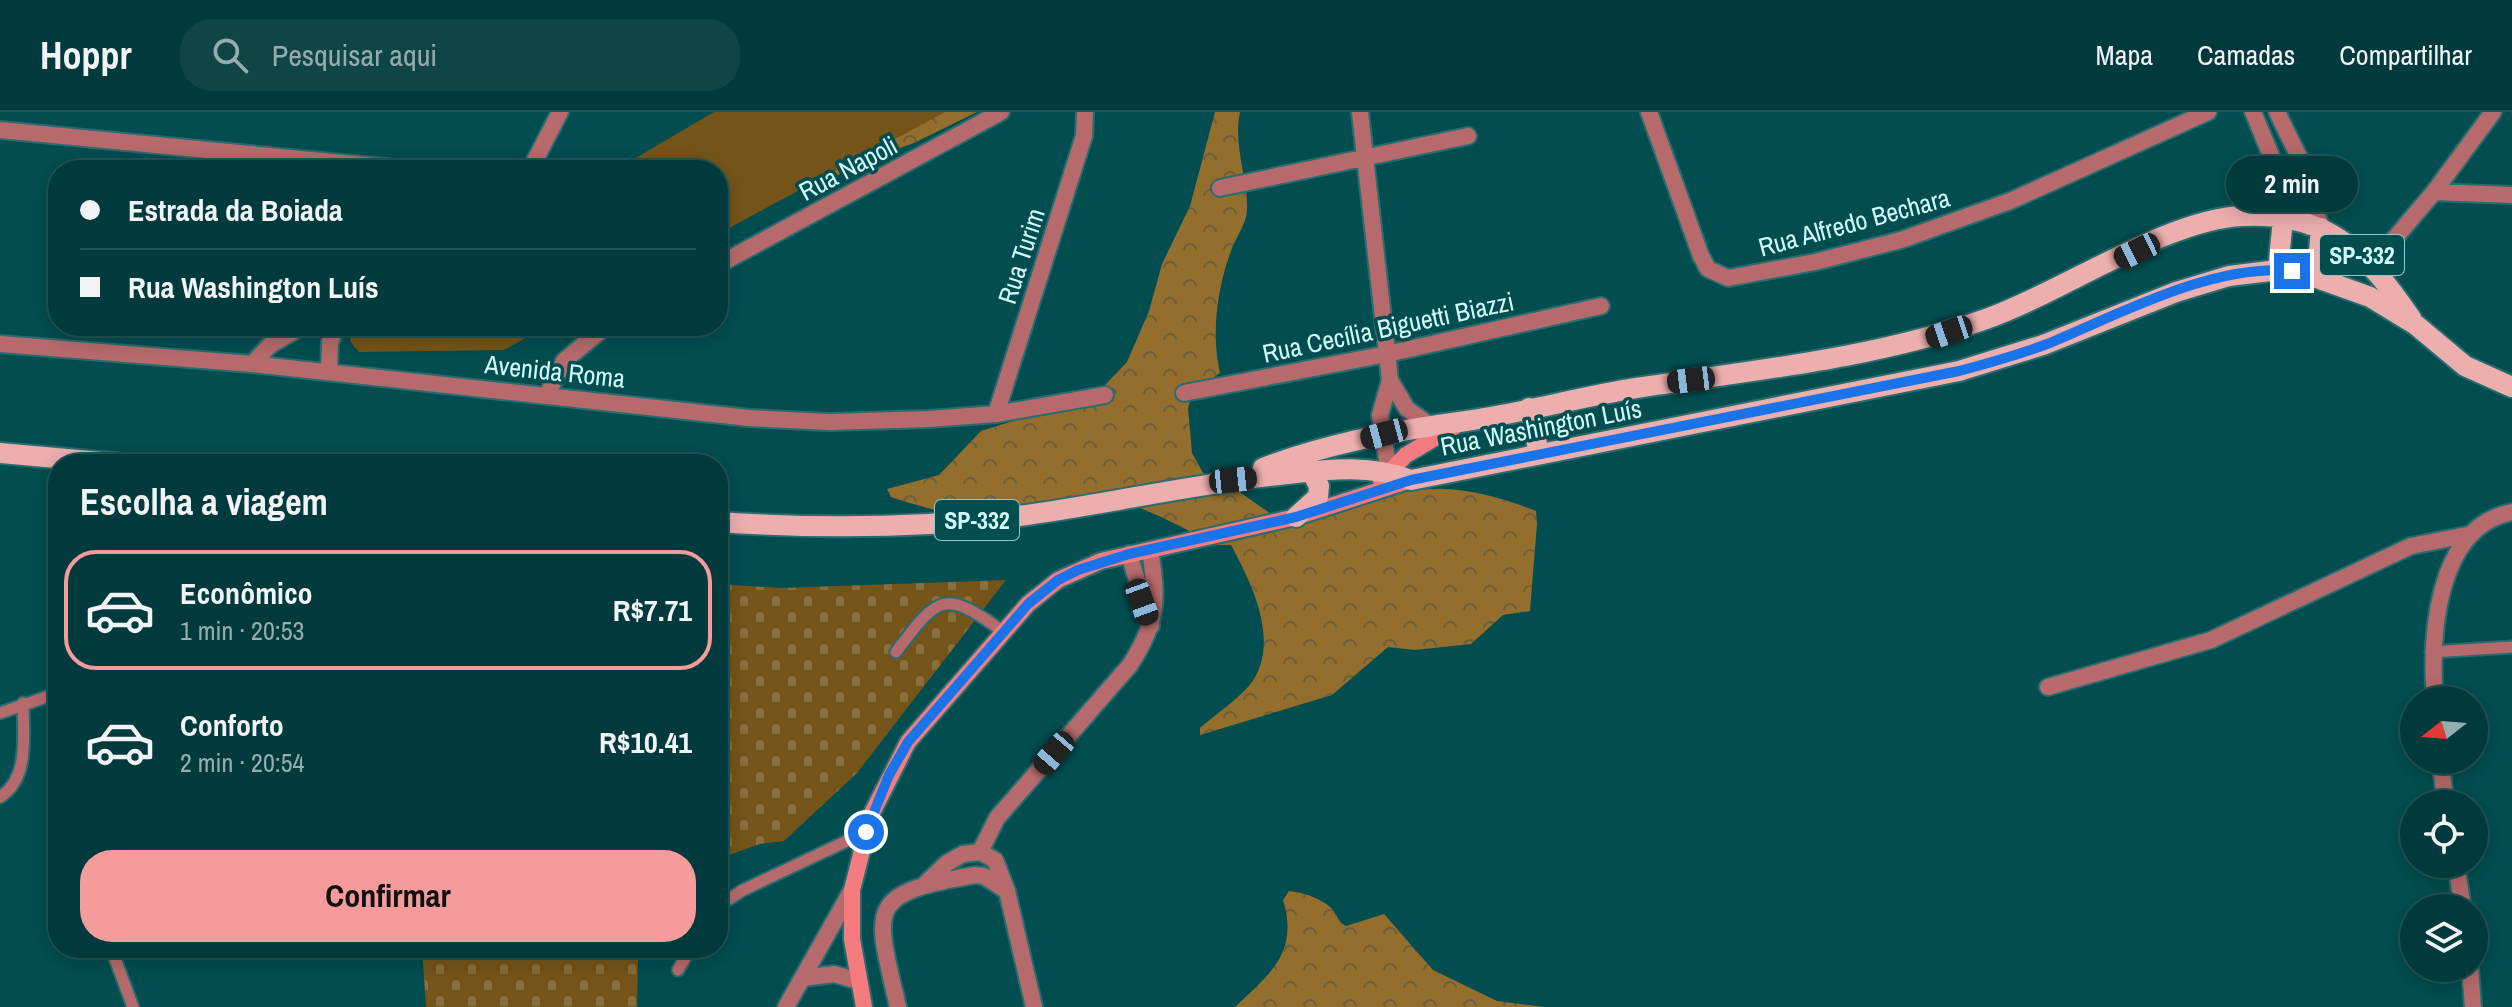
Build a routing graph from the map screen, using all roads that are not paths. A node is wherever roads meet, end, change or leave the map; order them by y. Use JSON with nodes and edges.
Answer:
{"nodes":[{"id":1,"x":560,"y":112,"type":"edge"},
{"id":2,"x":1001,"y":112,"type":"edge"},
{"id":3,"x":1085,"y":112,"type":"edge"},
{"id":4,"x":1360,"y":112,"type":"edge"},
{"id":5,"x":1649,"y":112,"type":"edge"},
{"id":6,"x":2208,"y":112,"type":"edge"},
{"id":7,"x":2253,"y":112,"type":"edge"},
{"id":8,"x":2277,"y":112,"type":"edge"},
{"id":9,"x":2493,"y":112,"type":"edge"},
{"id":10,"x":0,"y":130,"type":"edge"},
{"id":11,"x":1468,"y":136,"type":"dead end"},
{"id":12,"x":1362,"y":157,"type":"junction"},
{"id":13,"x":312,"y":160,"type":"edge"},
{"id":14,"x":535,"y":160,"type":"edge"},
{"id":15,"x":1220,"y":188,"type":"dead end"},
{"id":16,"x":2434,"y":192,"type":"junction"},
{"id":17,"x":2512,"y":195,"type":"edge"},
{"id":18,"x":2283,"y":218,"type":"junction"},
{"id":19,"x":2321,"y":228,"type":"junction"},
{"id":20,"x":728,"y":260,"type":"edge"},
{"id":21,"x":2373,"y":264,"type":"junction"},
{"id":22,"x":2278,"y":270,"type":"junction"},
{"id":23,"x":2306,"y":274,"type":"junction"},
{"id":24,"x":1601,"y":306,"type":"dead end"},
{"id":25,"x":2416,"y":325,"type":"junction"},
{"id":26,"x":286,"y":336,"type":"edge"},
{"id":27,"x":333,"y":336,"type":"edge"},
{"id":28,"x":594,"y":336,"type":"edge"},
{"id":29,"x":0,"y":344,"type":"edge"},
{"id":30,"x":1387,"y":354,"type":"junction"},
{"id":31,"x":252,"y":364,"type":"junction"},
{"id":32,"x":329,"y":372,"type":"junction"},
{"id":33,"x":1390,"y":380,"type":"junction"},
{"id":34,"x":2512,"y":387,"type":"edge"},
{"id":35,"x":548,"y":393,"type":"junction"},
{"id":36,"x":1184,"y":393,"type":"dead end"},
{"id":37,"x":1105,"y":395,"type":"dead end"},
{"id":38,"x":1529,"y":408,"type":"junction"},
{"id":39,"x":996,"y":414,"type":"junction"},
{"id":40,"x":1467,"y":421,"type":"junction"},
{"id":41,"x":1428,"y":424,"type":"junction"},
{"id":42,"x":1384,"y":434,"type":"junction"},
{"id":43,"x":0,"y":453,"type":"edge"},
{"id":44,"x":1539,"y":453,"type":"junction"},
{"id":45,"x":48,"y":457,"type":"edge"},
{"id":46,"x":1311,"y":471,"type":"junction"},
{"id":47,"x":1389,"y":472,"type":"junction"},
{"id":48,"x":1233,"y":480,"type":"junction"},
{"id":49,"x":1411,"y":480,"type":"junction"},
{"id":50,"x":1370,"y":495,"type":"junction"},
{"id":51,"x":2512,"y":512,"type":"edge"},
{"id":52,"x":1296,"y":517,"type":"junction"},
{"id":53,"x":728,"y":522,"type":"edge"},
{"id":54,"x":2472,"y":534,"type":"junction"},
{"id":55,"x":1150,"y":550,"type":"junction"},
{"id":56,"x":1129,"y":554,"type":"junction"},
{"id":57,"x":1151,"y":628,"type":"junction"},
{"id":58,"x":1002,"y":631,"type":"junction"},
{"id":59,"x":2512,"y":647,"type":"edge"},
{"id":60,"x":896,"y":652,"type":"dead end"},
{"id":61,"x":2431,"y":652,"type":"junction"},
{"id":62,"x":2434,"y":686,"type":"edge"},
{"id":63,"x":2048,"y":687,"type":"dead end"},
{"id":64,"x":48,"y":696,"type":"edge"},
{"id":65,"x":23,"y":703,"type":"junction"},
{"id":66,"x":0,"y":713,"type":"edge"},
{"id":67,"x":0,"y":797,"type":"edge"},
{"id":68,"x":866,"y":832,"type":"junction"},
{"id":69,"x":980,"y":852,"type":"junction"},
{"id":70,"x":923,"y":886,"type":"junction"},
{"id":71,"x":852,"y":890,"type":"junction"},
{"id":72,"x":1007,"y":891,"type":"junction"},
{"id":73,"x":728,"y":900,"type":"edge"},
{"id":74,"x":115,"y":958,"type":"edge"},
{"id":75,"x":685,"y":958,"type":"edge"},
{"id":76,"x":678,"y":970,"type":"dead end"},
{"id":77,"x":803,"y":978,"type":"junction"},
{"id":78,"x":858,"y":981,"type":"junction"},
{"id":79,"x":2471,"y":982,"type":"edge"},
{"id":80,"x":133,"y":1007,"type":"edge"},
{"id":81,"x":786,"y":1007,"type":"edge"},
{"id":82,"x":864,"y":1007,"type":"edge"},
{"id":83,"x":898,"y":1007,"type":"edge"},
{"id":84,"x":1034,"y":1007,"type":"edge"},
{"id":85,"x":2473,"y":1007,"type":"edge"}],
"edges":[{"from":1,"to":14,"type":"street"},
{"from":2,"to":20,"type":"street","name":"Rua Napoli"},
{"from":3,"to":39,"type":"street","name":"Rua Turim"},
{"from":4,"to":12,"type":"street"},
{"from":5,"to":6,"type":"street","name":"Rua Alfredo Bechara"},
{"from":7,"to":18,"type":"street"},
{"from":8,"to":19,"type":"street"},
{"from":9,"to":16,"type":"street"},
{"from":10,"to":13,"type":"street"},
{"from":11,"to":12,"type":"street"},
{"from":12,"to":15,"type":"street"},
{"from":12,"to":30,"type":"street"},
{"from":16,"to":17,"type":"street"},
{"from":16,"to":21,"type":"street"},
{"from":18,"to":19,"type":"main road","number":"SP-332"},
{"from":18,"to":22,"type":"main road"},
{"from":18,"to":38,"type":"main road","number":"SP-332"},
{"from":19,"to":21,"type":"main road","number":"SP-332"},
{"from":19,"to":23,"type":"main road"},
{"from":21,"to":25,"type":"main road","number":"SP-332"},
{"from":22,"to":23,"type":"main road","name":"Rua Washington Luís","number":"SP-332"},
{"from":22,"to":44,"type":"main road","name":"Rua Washington Luís","number":"SP-332"},
{"from":23,"to":25,"type":"main road","name":"Rua Washington Luís","number":"SP-332"},
{"from":24,"to":30,"type":"street","name":"Rua Cecília Biguetti Biazzi"},
{"from":25,"to":34,"type":"main road","number":"SP-332"},
{"from":26,"to":31,"type":"street"},
{"from":27,"to":32,"type":"street"},
{"from":28,"to":35,"type":"street"},
{"from":29,"to":31,"type":"street","name":"Avenida Roma"},
{"from":30,"to":33,"type":"street"},
{"from":30,"to":36,"type":"street","name":"Rua Cecília Biguetti Biazzi"},
{"from":31,"to":32,"type":"street","name":"Avenida Roma"},
{"from":32,"to":35,"type":"street","name":"Avenida Roma"},
{"from":33,"to":41,"type":"street"},
{"from":33,"to":42,"type":"street"},
{"from":35,"to":39,"type":"street","name":"Avenida Roma"},
{"from":37,"to":39,"type":"street","name":"Avenida Roma"},
{"from":38,"to":40,"type":"main road","number":"SP-332"},
{"from":38,"to":44,"type":"main road"},
{"from":40,"to":41,"type":"main road","number":"SP-332"},
{"from":40,"to":47,"type":"main road"},
{"from":41,"to":42,"type":"main road","number":"SP-332"},
{"from":42,"to":47,"type":"street"},
{"from":42,"to":48,"type":"main road","number":"SP-332"},
{"from":43,"to":45,"type":"main road"},
{"from":44,"to":49,"type":"main road","name":"Rua Washington Luís","number":"SP-332"},
{"from":46,"to":47,"type":"main road","number":"SP-332"},
{"from":46,"to":48,"type":"main road","number":"SP-332"},
{"from":46,"to":52,"type":"main road"},
{"from":47,"to":49,"type":"main road","number":"SP-332"},
{"from":47,"to":50,"type":"main road"},
{"from":48,"to":53,"type":"main road","number":"SP-332"},
{"from":49,"to":50,"type":"main road"},
{"from":50,"to":52,"type":"main road"},
{"from":51,"to":54,"type":"street"},
{"from":52,"to":55,"type":"main road"},
{"from":54,"to":61,"type":"street"},
{"from":54,"to":63,"type":"street"},
{"from":55,"to":56,"type":"main road"},
{"from":55,"to":57,"type":"street"},
{"from":56,"to":57,"type":"street"},
{"from":56,"to":58,"type":"main road"},
{"from":57,"to":69,"type":"street"},
{"from":58,"to":60,"type":"lane"},
{"from":58,"to":68,"type":"main road"},
{"from":59,"to":61,"type":"lane"},
{"from":61,"to":62,"type":"street"},
{"from":64,"to":65,"type":"lane"},
{"from":65,"to":66,"type":"lane"},
{"from":65,"to":67,"type":"lane"},
{"from":68,"to":71,"type":"main road"},
{"from":68,"to":73,"type":"lane"},
{"from":69,"to":70,"type":"street"},
{"from":69,"to":72,"type":"street"},
{"from":70,"to":72,"type":"street"},
{"from":70,"to":83,"type":"street"},
{"from":71,"to":77,"type":"street"},
{"from":71,"to":78,"type":"main road"},
{"from":72,"to":84,"type":"street"},
{"from":74,"to":80,"type":"lane"},
{"from":75,"to":76,"type":"lane"},
{"from":77,"to":78,"type":"street"},
{"from":77,"to":81,"type":"street"},
{"from":78,"to":82,"type":"main road"},
{"from":79,"to":85,"type":"street"}]}
